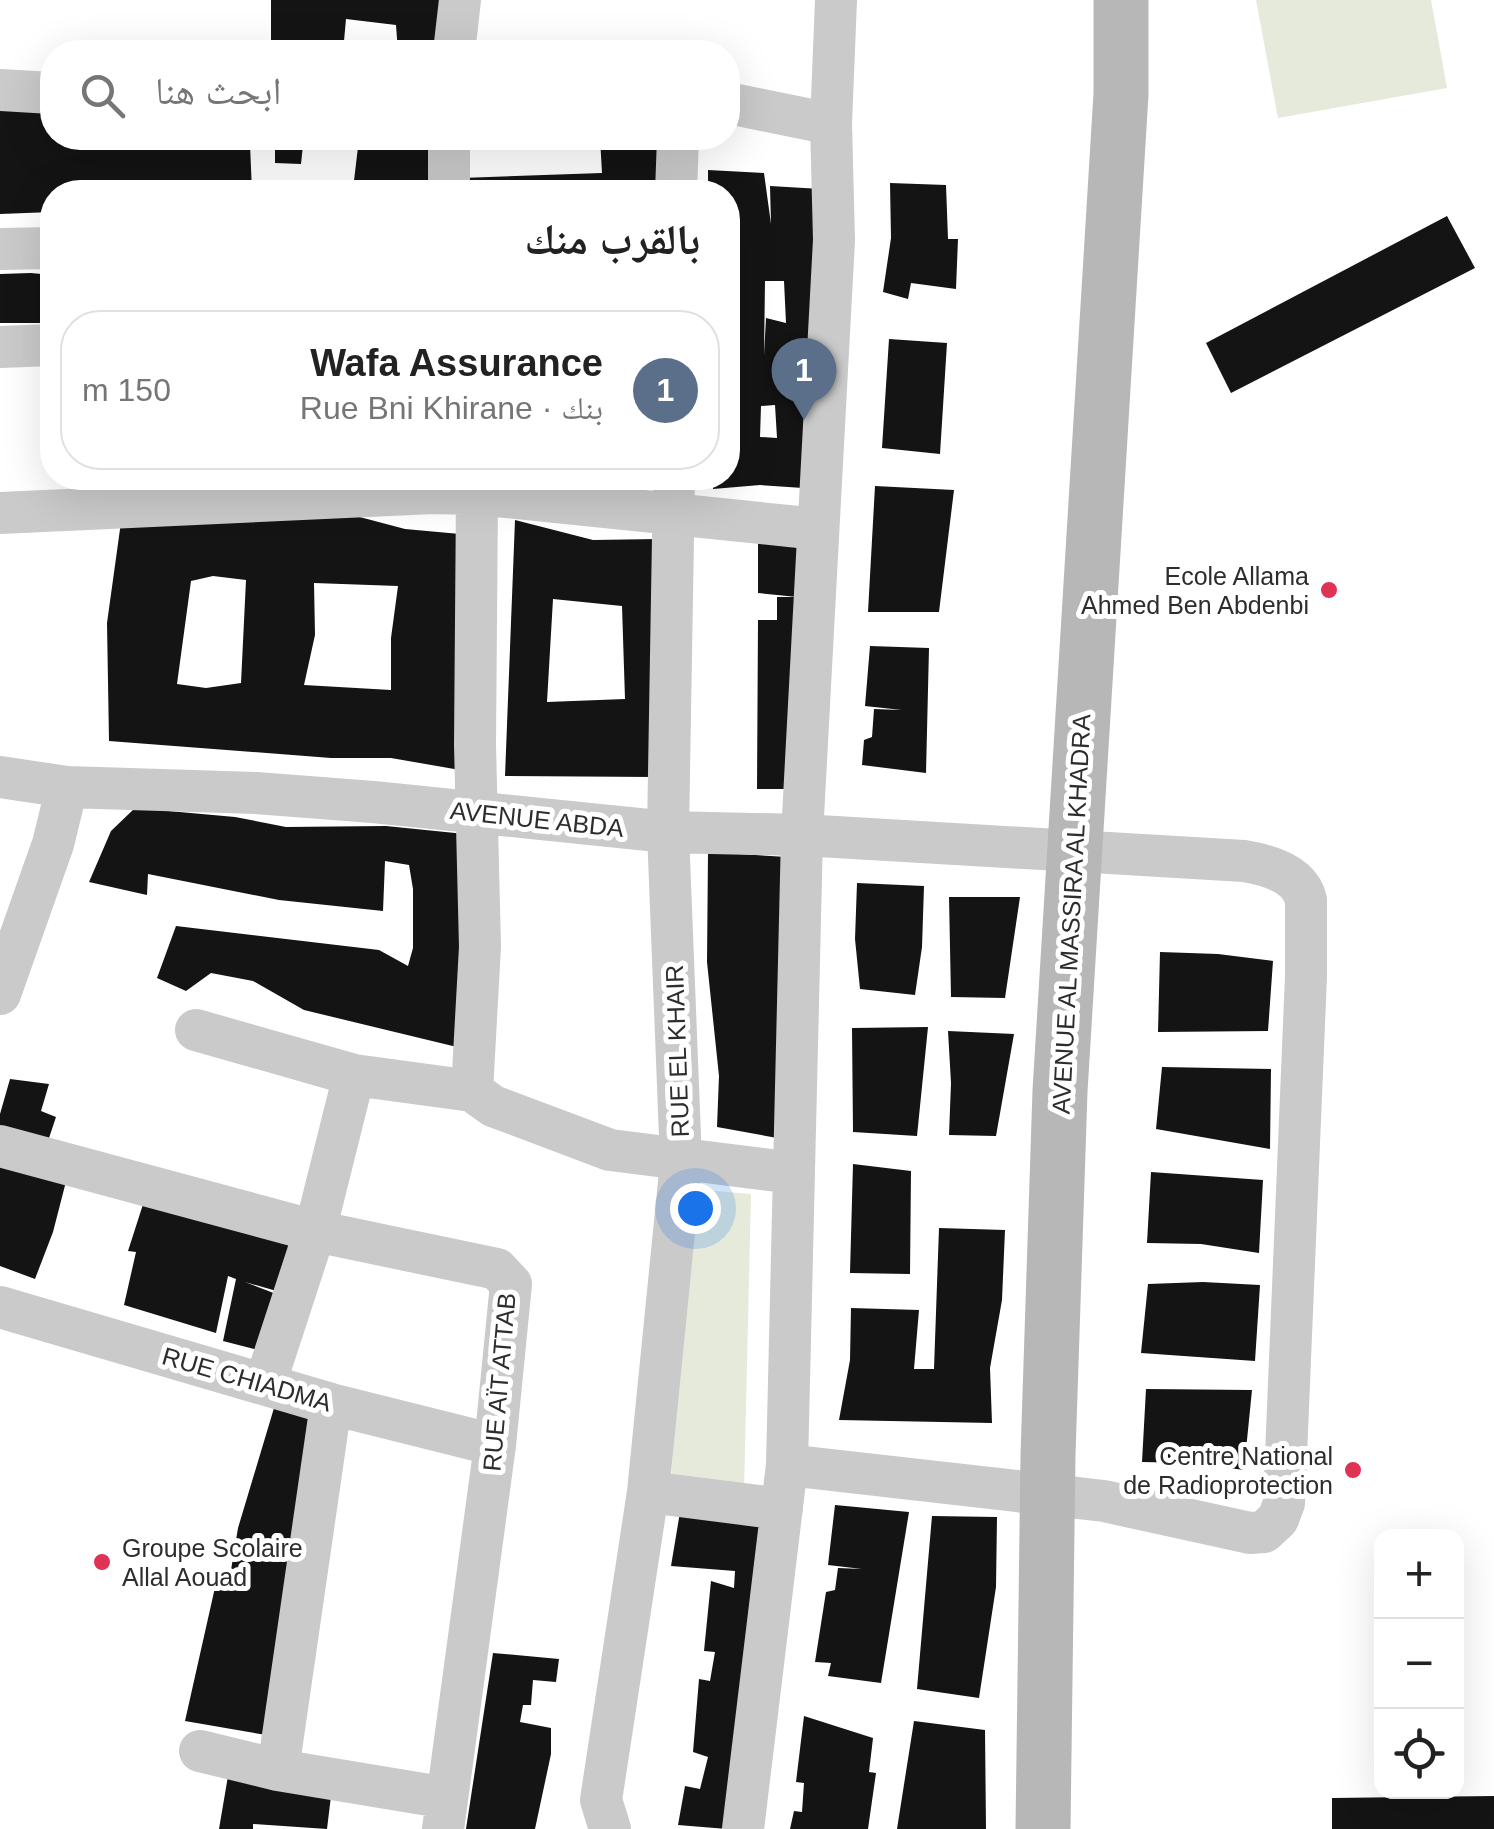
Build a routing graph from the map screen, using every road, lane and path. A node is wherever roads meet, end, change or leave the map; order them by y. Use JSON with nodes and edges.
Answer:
{"nodes":[{"id":1,"x":460,"y":0,"type":"edge"},
{"id":2,"x":836,"y":0,"type":"edge"},
{"id":3,"x":1121,"y":0,"type":"edge"},
{"id":4,"x":1149,"y":0,"type":"edge"},
{"id":5,"x":455,"y":40,"type":"edge"},
{"id":6,"x":0,"y":90,"type":"edge"},
{"id":7,"x":40,"y":92,"type":"edge"},
{"id":8,"x":740,"y":105,"type":"edge"},
{"id":9,"x":831,"y":124,"type":"junction"},
{"id":10,"x":449,"y":150,"type":"edge"},
{"id":11,"x":678,"y":150,"type":"edge"},
{"id":12,"x":449,"y":180,"type":"edge"},
{"id":13,"x":676,"y":180,"type":"edge"},
{"id":14,"x":40,"y":248,"type":"edge"},
{"id":15,"x":0,"y":250,"type":"edge"},
{"id":16,"x":40,"y":345,"type":"edge"},
{"id":17,"x":0,"y":347,"type":"edge"},
{"id":18,"x":478,"y":494,"type":"junction"},
{"id":19,"x":674,"y":497,"type":"edge"},
{"id":20,"x":0,"y":513,"type":"edge"},
{"id":21,"x":818,"y":529,"type":"junction"},
{"id":22,"x":0,"y":777,"type":"edge"},
{"id":23,"x":67,"y":787,"type":"junction"},
{"id":24,"x":478,"y":815,"type":"junction"},
{"id":25,"x":668,"y":832,"type":"junction"},
{"id":26,"x":802,"y":836,"type":"junction"},
{"id":27,"x":1090,"y":852,"type":"junction"},
{"id":28,"x":0,"y":994,"type":"edge"},
{"id":29,"x":196,"y":1030,"type":"dead end"},
{"id":30,"x":354,"y":1074,"type":"junction"},
{"id":31,"x":472,"y":1091,"type":"junction"},
{"id":32,"x":0,"y":1146,"type":"edge"},
{"id":33,"x":682,"y":1162,"type":"junction"},
{"id":34,"x":794,"y":1173,"type":"junction"},
{"id":35,"x":315,"y":1231,"type":"junction"},
{"id":36,"x":0,"y":1307,"type":"edge"},
{"id":37,"x":266,"y":1384,"type":"junction"},
{"id":38,"x":331,"y":1404,"type":"junction"},
{"id":39,"x":495,"y":1445,"type":"junction"},
{"id":40,"x":787,"y":1465,"type":"junction"},
{"id":41,"x":648,"y":1492,"type":"junction"},
{"id":42,"x":1064,"y":1497,"type":"junction"},
{"id":43,"x":782,"y":1509,"type":"junction"},
{"id":44,"x":200,"y":1751,"type":"dead end"},
{"id":45,"x":278,"y":1770,"type":"junction"},
{"id":46,"x":445,"y":1813,"type":"edge"},
{"id":47,"x":606,"y":1814,"type":"edge"},
{"id":48,"x":743,"y":1829,"type":"edge"},
{"id":49,"x":1043,"y":1829,"type":"edge"},
{"id":50,"x":1072,"y":1829,"type":"edge"}],
"edges":[{"from":1,"to":5,"type":"street"},
{"from":2,"to":9,"type":"street"},
{"from":3,"to":27,"type":"main road","name":"AVENUE AL MASSIRA AL KHADRA"},
{"from":4,"to":27,"type":"main road","name":"AVENUE AL MASSIRA AL KHADRA"},
{"from":6,"to":7,"type":"street"},
{"from":8,"to":9,"type":"street"},
{"from":9,"to":21,"type":"street"},
{"from":10,"to":12,"type":"street"},
{"from":11,"to":13,"type":"street"},
{"from":14,"to":15,"type":"street"},
{"from":16,"to":17,"type":"street"},
{"from":18,"to":19,"type":"street"},
{"from":18,"to":20,"type":"street"},
{"from":18,"to":24,"type":"street"},
{"from":19,"to":21,"type":"street"},
{"from":19,"to":25,"type":"street","name":"RUE EL KHAIR"},
{"from":21,"to":26,"type":"street"},
{"from":22,"to":23,"type":"street","name":"AVENUE ABDA"},
{"from":23,"to":24,"type":"street","name":"AVENUE ABDA"},
{"from":23,"to":28,"type":"street"},
{"from":24,"to":25,"type":"street","name":"AVENUE ABDA"},
{"from":24,"to":31,"type":"street"},
{"from":25,"to":26,"type":"street","name":"AVENUE ABDA"},
{"from":25,"to":33,"type":"street","name":"RUE EL KHAIR"},
{"from":26,"to":27,"type":"street","name":"AVENUE ABDA"},
{"from":26,"to":34,"type":"street"},
{"from":27,"to":42,"type":"main road","name":"AVENUE AL MASSIRA AL KHADRA"},
{"from":27,"to":42,"type":"street","name":"AVENUE ABDA"},
{"from":29,"to":30,"type":"street"},
{"from":30,"to":31,"type":"street"},
{"from":30,"to":35,"type":"street"},
{"from":31,"to":33,"type":"street"},
{"from":32,"to":35,"type":"street","name":"RUE AÏT ATTAB"},
{"from":33,"to":34,"type":"street"},
{"from":33,"to":41,"type":"street","name":"RUE EL KHAIR"},
{"from":34,"to":40,"type":"street"},
{"from":35,"to":37,"type":"street"},
{"from":35,"to":39,"type":"street","name":"RUE AÏT ATTAB"},
{"from":36,"to":37,"type":"street","name":"RUE CHIADMA"},
{"from":37,"to":38,"type":"street","name":"RUE CHIADMA"},
{"from":38,"to":39,"type":"street","name":"RUE CHIADMA"},
{"from":38,"to":45,"type":"street"},
{"from":39,"to":46,"type":"street","name":"RUE AÏT ATTAB"},
{"from":40,"to":42,"type":"street"},
{"from":40,"to":43,"type":"street"},
{"from":41,"to":43,"type":"street"},
{"from":41,"to":47,"type":"street","name":"RUE EL KHAIR"},
{"from":42,"to":49,"type":"main road","name":"AVENUE AL MASSIRA AL KHADRA"},
{"from":42,"to":50,"type":"main road","name":"AVENUE AL MASSIRA AL KHADRA"},
{"from":43,"to":48,"type":"street"},
{"from":44,"to":45,"type":"street"},
{"from":45,"to":46,"type":"street"}]}
